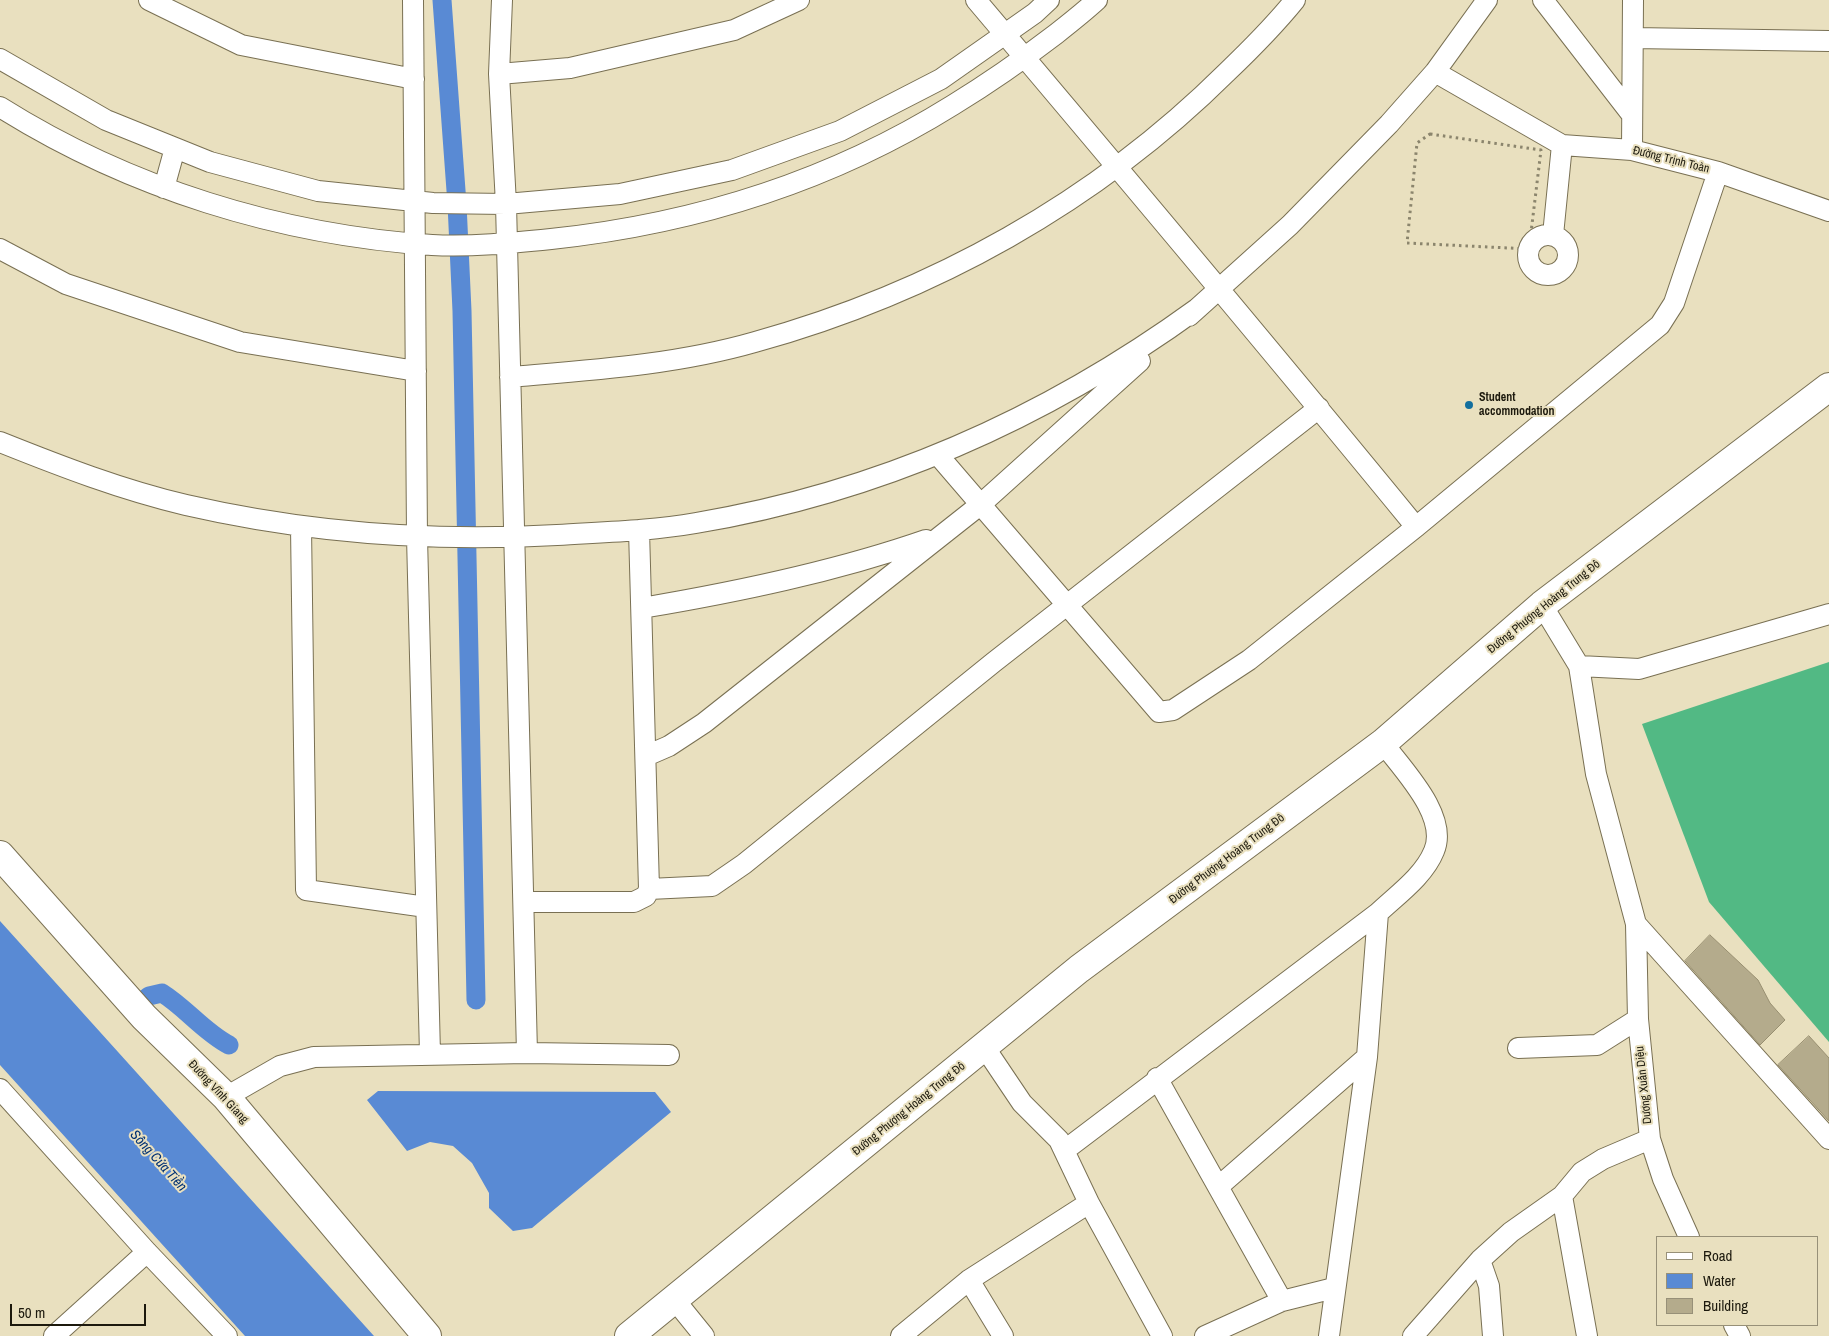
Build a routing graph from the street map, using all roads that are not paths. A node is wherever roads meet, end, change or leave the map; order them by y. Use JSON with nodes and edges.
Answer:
{"nodes":[{"id":1,"x":149,"y":0,"type":"edge"},
{"id":2,"x":413,"y":0,"type":"edge"},
{"id":3,"x":502,"y":0,"type":"edge"},
{"id":4,"x":799,"y":0,"type":"edge"},
{"id":5,"x":976,"y":0,"type":"edge"},
{"id":6,"x":1049,"y":0,"type":"edge"},
{"id":7,"x":1097,"y":0,"type":"edge"},
{"id":8,"x":1295,"y":0,"type":"edge"},
{"id":9,"x":1487,"y":0,"type":"edge"},
{"id":10,"x":1543,"y":0,"type":"edge"},
{"id":11,"x":1633,"y":0,"type":"edge"},
{"id":12,"x":1005,"y":34,"type":"junction"},
{"id":13,"x":1634,"y":38,"type":"junction"},
{"id":14,"x":1829,"y":41,"type":"edge"},
{"id":15,"x":1026,"y":57,"type":"junction"},
{"id":16,"x":0,"y":59,"type":"edge"},
{"id":17,"x":1436,"y":72,"type":"junction"},
{"id":18,"x":499,"y":74,"type":"junction"},
{"id":19,"x":414,"y":79,"type":"junction"},
{"id":20,"x":0,"y":107,"type":"edge"},
{"id":21,"x":1632,"y":115,"type":"junction"},
{"id":22,"x":1562,"y":145,"type":"junction"},
{"id":23,"x":175,"y":148,"type":"junction"},
{"id":24,"x":1632,"y":150,"type":"junction"},
{"id":25,"x":1116,"y":168,"type":"junction"},
{"id":26,"x":1718,"y":172,"type":"junction"},
{"id":27,"x":164,"y":188,"type":"junction"},
{"id":28,"x":424,"y":202,"type":"junction"},
{"id":29,"x":506,"y":204,"type":"junction"},
{"id":30,"x":1829,"y":211,"type":"edge"},
{"id":31,"x":1553,"y":235,"type":"junction"},
{"id":32,"x":425,"y":244,"type":"junction"},
{"id":33,"x":507,"y":244,"type":"junction"},
{"id":34,"x":0,"y":249,"type":"edge"},
{"id":35,"x":1221,"y":288,"type":"junction"},
{"id":36,"x":1198,"y":308,"type":"junction"},
{"id":37,"x":416,"y":371,"type":"junction"},
{"id":38,"x":510,"y":377,"type":"junction"},
{"id":39,"x":1829,"y":387,"type":"edge"},
{"id":40,"x":1319,"y":408,"type":"junction"},
{"id":41,"x":0,"y":442,"type":"edge"},
{"id":42,"x":938,"y":455,"type":"junction"},
{"id":43,"x":980,"y":505,"type":"junction"},
{"id":44,"x":301,"y":527,"type":"junction"},
{"id":45,"x":1416,"y":527,"type":"junction"},
{"id":46,"x":639,"y":530,"type":"junction"},
{"id":47,"x":942,"y":535,"type":"junction"},
{"id":48,"x":426,"y":537,"type":"junction"},
{"id":49,"x":514,"y":537,"type":"junction"},
{"id":50,"x":1542,"y":605,"type":"junction"},
{"id":51,"x":1068,"y":607,"type":"junction"},
{"id":52,"x":642,"y":608,"type":"junction"},
{"id":53,"x":1829,"y":614,"type":"edge"},
{"id":54,"x":1579,"y":666,"type":"junction"},
{"id":55,"x":1383,"y":743,"type":"junction"},
{"id":56,"x":646,"y":756,"type":"junction"},
{"id":57,"x":0,"y":855,"type":"edge"},
{"id":58,"x":649,"y":889,"type":"junction"},
{"id":59,"x":525,"y":902,"type":"junction"},
{"id":60,"x":426,"y":906,"type":"junction"},
{"id":61,"x":1378,"y":913,"type":"junction"},
{"id":62,"x":1636,"y":924,"type":"junction"},
{"id":63,"x":1638,"y":1019,"type":"junction"},
{"id":64,"x":985,"y":1048,"type":"junction"},
{"id":65,"x":1518,"y":1048,"type":"dead end"},
{"id":66,"x":527,"y":1053,"type":"junction"},
{"id":67,"x":430,"y":1054,"type":"junction"},
{"id":68,"x":669,"y":1055,"type":"dead end"},
{"id":69,"x":1367,"y":1058,"type":"junction"},
{"id":70,"x":1158,"y":1078,"type":"junction"},
{"id":71,"x":0,"y":1089,"type":"edge"},
{"id":72,"x":226,"y":1097,"type":"junction"},
{"id":73,"x":1650,"y":1139,"type":"junction"},
{"id":74,"x":1829,"y":1139,"type":"edge"},
{"id":75,"x":1065,"y":1150,"type":"junction"},
{"id":76,"x":1218,"y":1187,"type":"junction"},
{"id":77,"x":1562,"y":1196,"type":"junction"},
{"id":78,"x":1089,"y":1203,"type":"junction"},
{"id":79,"x":1690,"y":1236,"type":"edge"},
{"id":80,"x":147,"y":1252,"type":"junction"},
{"id":81,"x":1480,"y":1260,"type":"junction"},
{"id":82,"x":969,"y":1280,"type":"junction"},
{"id":83,"x":1334,"y":1288,"type":"junction"},
{"id":84,"x":674,"y":1299,"type":"junction"},
{"id":85,"x":1282,"y":1301,"type":"junction"},
{"id":86,"x":54,"y":1336,"type":"edge"},
{"id":87,"x":228,"y":1336,"type":"edge"},
{"id":88,"x":427,"y":1336,"type":"edge"},
{"id":89,"x":629,"y":1336,"type":"edge"},
{"id":90,"x":704,"y":1336,"type":"edge"},
{"id":91,"x":901,"y":1336,"type":"edge"},
{"id":92,"x":1003,"y":1336,"type":"edge"},
{"id":93,"x":1162,"y":1336,"type":"edge"},
{"id":94,"x":1205,"y":1336,"type":"edge"},
{"id":95,"x":1329,"y":1336,"type":"edge"},
{"id":96,"x":1413,"y":1336,"type":"edge"},
{"id":97,"x":1493,"y":1336,"type":"edge"},
{"id":98,"x":1587,"y":1336,"type":"edge"}],
"edges":[{"from":1,"to":19,"type":"street"},
{"from":2,"to":19,"type":"street"},
{"from":3,"to":18,"type":"street"},
{"from":4,"to":18,"type":"street"},
{"from":5,"to":12,"type":"street"},
{"from":6,"to":12,"type":"street"},
{"from":7,"to":15,"type":"street"},
{"from":8,"to":25,"type":"street"},
{"from":9,"to":17,"type":"street"},
{"from":10,"to":21,"type":"street"},
{"from":11,"to":13,"type":"street"},
{"from":12,"to":15,"type":"street"},
{"from":12,"to":29,"type":"street"},
{"from":13,"to":14,"type":"street"},
{"from":13,"to":21,"type":"street"},
{"from":15,"to":25,"type":"street"},
{"from":15,"to":33,"type":"street"},
{"from":16,"to":23,"type":"street"},
{"from":17,"to":22,"type":"street","name":"Đường Trịnh Toàn"},
{"from":17,"to":35,"type":"street"},
{"from":18,"to":29,"type":"street"},
{"from":19,"to":28,"type":"street"},
{"from":20,"to":27,"type":"street"},
{"from":21,"to":24,"type":"street"},
{"from":22,"to":24,"type":"street","name":"Đường Trịnh Toàn"},
{"from":22,"to":31,"type":"street"},
{"from":23,"to":27,"type":"street"},
{"from":23,"to":28,"type":"street"},
{"from":24,"to":26,"type":"street","name":"Đường Trịnh Toàn"},
{"from":25,"to":35,"type":"street"},
{"from":25,"to":38,"type":"street"},
{"from":26,"to":30,"type":"street","name":"Đường Trịnh Toàn"},
{"from":26,"to":45,"type":"street"},
{"from":27,"to":32,"type":"street"},
{"from":28,"to":29,"type":"street"},
{"from":28,"to":32,"type":"street"},
{"from":29,"to":33,"type":"street"},
{"from":31,"to":31,"type":"street"},
{"from":32,"to":33,"type":"street"},
{"from":32,"to":37,"type":"street"},
{"from":33,"to":38,"type":"street"},
{"from":34,"to":37,"type":"street"},
{"from":35,"to":36,"type":"street"},
{"from":35,"to":40,"type":"street"},
{"from":36,"to":42,"type":"street"},
{"from":36,"to":43,"type":"street"},
{"from":37,"to":48,"type":"street"},
{"from":38,"to":49,"type":"street"},
{"from":39,"to":50,"type":"street","name":"Đường Phượng Hoàng Trung Đô"},
{"from":40,"to":45,"type":"street"},
{"from":40,"to":51,"type":"street"},
{"from":41,"to":44,"type":"street"},
{"from":42,"to":43,"type":"street"},
{"from":42,"to":46,"type":"street"},
{"from":43,"to":47,"type":"street"},
{"from":43,"to":51,"type":"street"},
{"from":44,"to":48,"type":"street"},
{"from":44,"to":60,"type":"street"},
{"from":45,"to":51,"type":"street"},
{"from":46,"to":49,"type":"street"},
{"from":46,"to":52,"type":"street"},
{"from":47,"to":52,"type":"street"},
{"from":47,"to":56,"type":"street"},
{"from":48,"to":49,"type":"street"},
{"from":48,"to":60,"type":"street"},
{"from":49,"to":59,"type":"street"},
{"from":50,"to":54,"type":"street"},
{"from":50,"to":55,"type":"street","name":"Đường Phượng Hoàng Trung Đô"},
{"from":51,"to":58,"type":"street"},
{"from":52,"to":56,"type":"street"},
{"from":53,"to":54,"type":"street"},
{"from":54,"to":62,"type":"street"},
{"from":55,"to":61,"type":"street"},
{"from":55,"to":64,"type":"street","name":"Đường Phượng Hoàng Trung Đô"},
{"from":56,"to":58,"type":"street"},
{"from":57,"to":72,"type":"street","name":"Đường Vĩnh Giang"},
{"from":58,"to":59,"type":"street"},
{"from":59,"to":66,"type":"street"},
{"from":60,"to":67,"type":"street"},
{"from":61,"to":69,"type":"street"},
{"from":61,"to":70,"type":"street"},
{"from":62,"to":63,"type":"street","name":"Dương Xuân Diệu"},
{"from":62,"to":74,"type":"street"},
{"from":63,"to":65,"type":"street"},
{"from":63,"to":73,"type":"street","name":"Dương Xuân Diệu"},
{"from":64,"to":75,"type":"street"},
{"from":64,"to":84,"type":"street","name":"Đường Phượng Hoàng Trung Đô"},
{"from":66,"to":67,"type":"street"},
{"from":66,"to":68,"type":"street"},
{"from":67,"to":72,"type":"street"},
{"from":69,"to":76,"type":"street"},
{"from":69,"to":83,"type":"street"},
{"from":70,"to":75,"type":"street"},
{"from":70,"to":76,"type":"street"},
{"from":71,"to":80,"type":"street"},
{"from":72,"to":88,"type":"street","name":"Đường Vĩnh Giang"},
{"from":73,"to":77,"type":"street"},
{"from":73,"to":79,"type":"street","name":"Dương Xuân Diệu"},
{"from":75,"to":78,"type":"street"},
{"from":76,"to":85,"type":"street"},
{"from":77,"to":81,"type":"street"},
{"from":77,"to":98,"type":"street"},
{"from":78,"to":82,"type":"street"},
{"from":78,"to":93,"type":"street"},
{"from":80,"to":86,"type":"street"},
{"from":80,"to":87,"type":"street"},
{"from":81,"to":96,"type":"street"},
{"from":81,"to":97,"type":"street"},
{"from":82,"to":91,"type":"street"},
{"from":82,"to":92,"type":"street"},
{"from":83,"to":85,"type":"street"},
{"from":83,"to":95,"type":"street"},
{"from":84,"to":89,"type":"street","name":"Đường Phượng Hoàng Trung Đô"},
{"from":84,"to":90,"type":"street"},
{"from":85,"to":94,"type":"street"}]}
